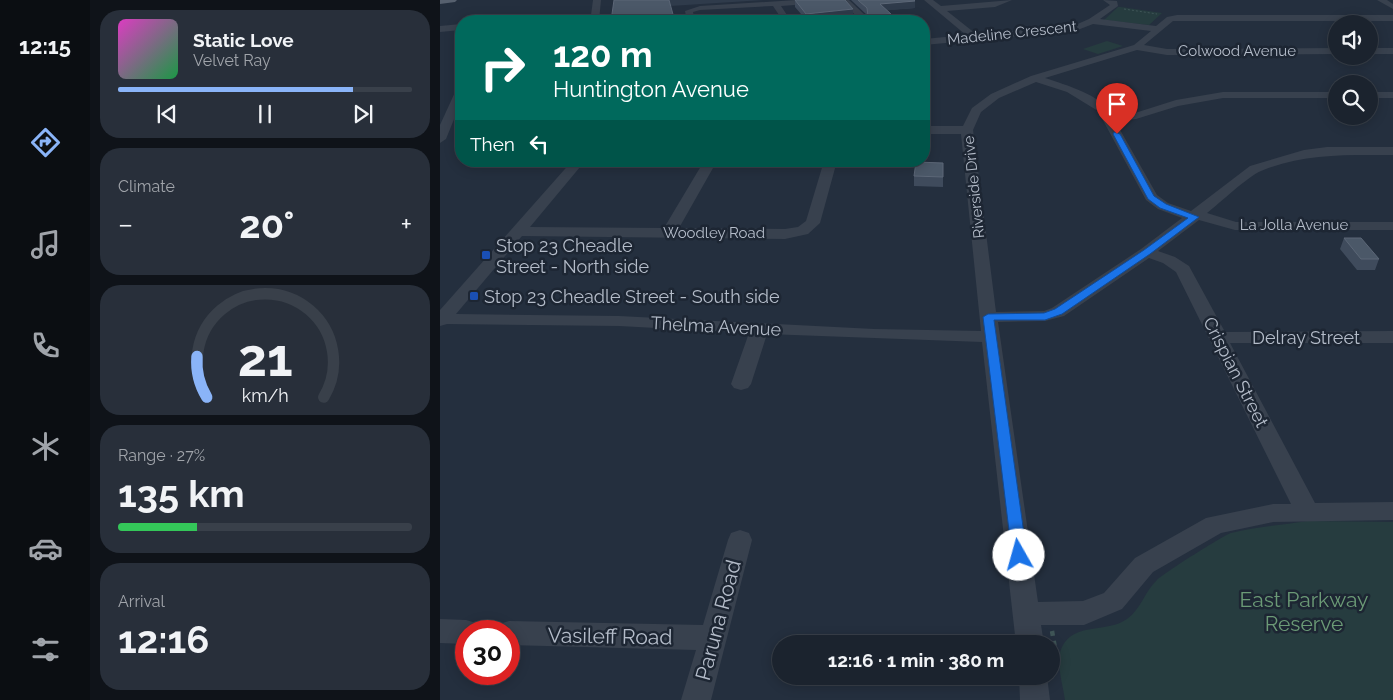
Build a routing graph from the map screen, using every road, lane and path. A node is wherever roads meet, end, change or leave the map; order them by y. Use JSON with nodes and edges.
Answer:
{"nodes":[{"id":1,"x":451,"y":0,"type":"edge"},
{"id":2,"x":597,"y":0,"type":"edge"},
{"id":3,"x":845,"y":0,"type":"edge"},
{"id":4,"x":928,"y":0,"type":"edge"},
{"id":5,"x":1008,"y":0,"type":"edge"},
{"id":6,"x":1381,"y":0,"type":"edge"},
{"id":7,"x":440,"y":1,"type":"edge"},
{"id":8,"x":820,"y":1,"type":"edge"},
{"id":9,"x":1110,"y":3,"type":"edge"},
{"id":10,"x":776,"y":4,"type":"junction"},
{"id":11,"x":939,"y":9,"type":"junction"},
{"id":12,"x":1392,"y":9,"type":"edge"},
{"id":13,"x":595,"y":15,"type":"edge"},
{"id":14,"x":690,"y":15,"type":"edge"},
{"id":15,"x":783,"y":15,"type":"edge"},
{"id":16,"x":859,"y":15,"type":"edge"},
{"id":17,"x":1092,"y":21,"type":"junction"},
{"id":18,"x":1159,"y":22,"type":"junction"},
{"id":19,"x":455,"y":28,"type":"edge"},
{"id":20,"x":440,"y":29,"type":"edge"},
{"id":21,"x":974,"y":37,"type":"junction"},
{"id":22,"x":930,"y":41,"type":"edge"},
{"id":23,"x":1137,"y":47,"type":"junction"},
{"id":24,"x":1328,"y":51,"type":"edge"},
{"id":25,"x":1378,"y":51,"type":"edge"},
{"id":26,"x":1393,"y":51,"type":"edge"},
{"id":27,"x":1035,"y":78,"type":"junction"},
{"id":28,"x":1328,"y":95,"type":"edge"},
{"id":29,"x":1378,"y":95,"type":"edge"},
{"id":30,"x":1393,"y":95,"type":"edge"},
{"id":31,"x":455,"y":111,"type":"edge"},
{"id":32,"x":1108,"y":118,"type":"junction"},
{"id":33,"x":930,"y":130,"type":"edge"},
{"id":34,"x":967,"y":130,"type":"junction"},
{"id":35,"x":440,"y":139,"type":"edge"},
{"id":36,"x":1393,"y":151,"type":"edge"},
{"id":37,"x":574,"y":167,"type":"edge"},
{"id":38,"x":708,"y":167,"type":"edge"},
{"id":39,"x":828,"y":167,"type":"edge"},
{"id":40,"x":1196,"y":216,"type":"junction"},
{"id":41,"x":1393,"y":226,"type":"edge"},
{"id":42,"x":518,"y":231,"type":"junction"},
{"id":43,"x":669,"y":233,"type":"junction"},
{"id":44,"x":1147,"y":252,"type":"junction"},
{"id":45,"x":988,"y":317,"type":"junction"},
{"id":46,"x":441,"y":320,"type":"edge"},
{"id":47,"x":760,"y":328,"type":"junction"},
{"id":48,"x":991,"y":337,"type":"junction"},
{"id":49,"x":1393,"y":337,"type":"edge"},
{"id":50,"x":1219,"y":338,"type":"junction"},
{"id":51,"x":741,"y":384,"type":"dead end"},
{"id":52,"x":1307,"y":511,"type":"junction"},
{"id":53,"x":1393,"y":511,"type":"edge"},
{"id":54,"x":740,"y":540,"type":"dead end"},
{"id":55,"x":1027,"y":614,"type":"junction"},
{"id":56,"x":440,"y":632,"type":"edge"},
{"id":57,"x":455,"y":632,"type":"edge"},
{"id":58,"x":520,"y":633,"type":"edge"},
{"id":59,"x":1029,"y":635,"type":"edge"},
{"id":60,"x":712,"y":638,"type":"junction"},
{"id":61,"x":1034,"y":685,"type":"edge"},
{"id":62,"x":696,"y":700,"type":"edge"},
{"id":63,"x":1035,"y":700,"type":"edge"}],
"edges":[{"from":1,"to":7,"type":"main road"},
{"from":2,"to":13,"type":"street"},
{"from":3,"to":16,"type":"street"},
{"from":4,"to":11,"type":"street"},
{"from":5,"to":11,"type":"street"},
{"from":6,"to":12,"type":"street"},
{"from":8,"to":10,"type":"street"},
{"from":9,"to":17,"type":"street","name":"Madeline Crescent"},
{"from":9,"to":18,"type":"path"},
{"from":10,"to":14,"type":"street"},
{"from":10,"to":15,"type":"street"},
{"from":11,"to":21,"type":"street"},
{"from":12,"to":18,"type":"street","name":"Riverside Drive"},
{"from":17,"to":18,"type":"street"},
{"from":17,"to":21,"type":"street","name":"Madeline Crescent"},
{"from":18,"to":23,"type":"street","name":"Riverside Drive"},
{"from":19,"to":20,"type":"street"},
{"from":21,"to":22,"type":"street","name":"Madeline Crescent"},
{"from":23,"to":24,"type":"street","name":"Colwood Avenue"},
{"from":23,"to":27,"type":"street","name":"Riverside Drive"},
{"from":25,"to":26,"type":"street"},
{"from":27,"to":32,"type":"street"},
{"from":27,"to":34,"type":"street","name":"Riverside Drive"},
{"from":28,"to":32,"type":"street"},
{"from":29,"to":30,"type":"street"},
{"from":31,"to":35,"type":"street"},
{"from":32,"to":40,"type":"street"},
{"from":33,"to":34,"type":"street"},
{"from":34,"to":45,"type":"street","name":"Riverside Drive"},
{"from":36,"to":40,"type":"street"},
{"from":37,"to":42,"type":"street"},
{"from":38,"to":43,"type":"street"},
{"from":39,"to":43,"type":"street","name":"Woodley Road"},
{"from":40,"to":41,"type":"street","name":"La Jolla Avenue"},
{"from":40,"to":44,"type":"street"},
{"from":42,"to":43,"type":"street","name":"Woodley Road"},
{"from":42,"to":46,"type":"street"},
{"from":44,"to":45,"type":"street"},
{"from":44,"to":50,"type":"street","name":"Crispian Street"},
{"from":45,"to":48,"type":"street","name":"Riverside Drive"},
{"from":46,"to":47,"type":"street","name":"Thelma Avenue"},
{"from":47,"to":48,"type":"street","name":"Thelma Avenue"},
{"from":47,"to":51,"type":"street"},
{"from":48,"to":55,"type":"street","name":"Riverside Drive"},
{"from":49,"to":50,"type":"street","name":"Delray Street"},
{"from":50,"to":52,"type":"street","name":"Crispian Street"},
{"from":52,"to":53,"type":"street"},
{"from":52,"to":55,"type":"street"},
{"from":54,"to":60,"type":"street","name":"Paruna Road"},
{"from":55,"to":59,"type":"street","name":"Riverside Drive"},
{"from":56,"to":57,"type":"street"},
{"from":58,"to":60,"type":"street","name":"Vasileff Road"},
{"from":60,"to":62,"type":"street","name":"Paruna Road"},
{"from":61,"to":63,"type":"street"}]}
